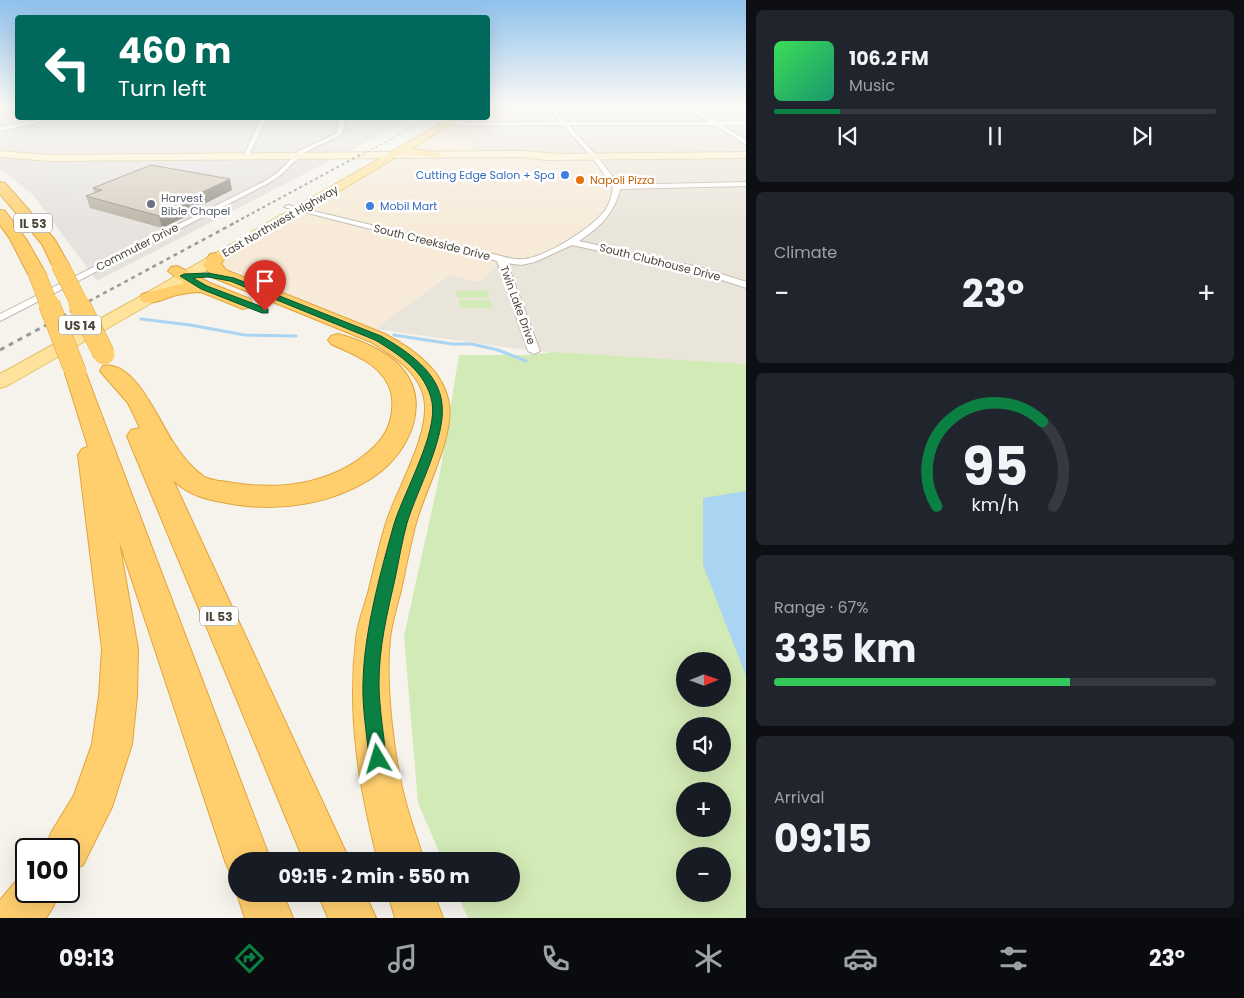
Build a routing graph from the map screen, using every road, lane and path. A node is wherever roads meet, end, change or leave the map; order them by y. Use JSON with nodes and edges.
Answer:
{"nodes":[{"id":1,"x":250,"y":147,"type":"edge"},
{"id":2,"x":312,"y":147,"type":"edge"},
{"id":3,"x":399,"y":147,"type":"edge"},
{"id":4,"x":405,"y":147,"type":"edge"},
{"id":5,"x":409,"y":147,"type":"edge"},
{"id":6,"x":586,"y":147,"type":"edge"},
{"id":7,"x":0,"y":154,"type":"edge"},
{"id":8,"x":436,"y":155,"type":"junction"},
{"id":9,"x":746,"y":155,"type":"edge"},
{"id":10,"x":383,"y":156,"type":"junction"},
{"id":11,"x":558,"y":156,"type":"junction"},
{"id":12,"x":594,"y":156,"type":"junction"},
{"id":13,"x":245,"y":157,"type":"junction"},
{"id":14,"x":297,"y":157,"type":"junction"},
{"id":15,"x":418,"y":158,"type":"junction"},
{"id":16,"x":349,"y":159,"type":"junction"},
{"id":17,"x":353,"y":172,"type":"junction"},
{"id":18,"x":746,"y":184,"type":"edge"},
{"id":19,"x":0,"y":186,"type":"edge"},
{"id":20,"x":340,"y":186,"type":"junction"},
{"id":21,"x":617,"y":187,"type":"junction"},
{"id":22,"x":293,"y":209,"type":"junction"},
{"id":23,"x":0,"y":214,"type":"edge"},
{"id":24,"x":572,"y":242,"type":"junction"},
{"id":25,"x":501,"y":259,"type":"junction"},
{"id":26,"x":224,"y":269,"type":"junction"},
{"id":27,"x":188,"y":278,"type":"junction"},
{"id":28,"x":158,"y":282,"type":"joint"},
{"id":29,"x":746,"y":285,"type":"edge"},
{"id":30,"x":149,"y":298,"type":"joint"},
{"id":31,"x":0,"y":318,"type":"edge"},
{"id":32,"x":534,"y":351,"type":"dead end"},
{"id":33,"x":107,"y":363,"type":"junction"},
{"id":34,"x":0,"y":370,"type":"edge"},
{"id":35,"x":0,"y":382,"type":"edge"},
{"id":36,"x":79,"y":384,"type":"junction"},
{"id":37,"x":73,"y":838,"type":"edge"},
{"id":38,"x":245,"y":852,"type":"edge"},
{"id":39,"x":323,"y":852,"type":"edge"},
{"id":40,"x":398,"y":852,"type":"edge"},
{"id":41,"x":263,"y":902,"type":"edge"},
{"id":42,"x":345,"y":902,"type":"edge"},
{"id":43,"x":414,"y":902,"type":"edge"},
{"id":44,"x":28,"y":903,"type":"edge"},
{"id":45,"x":16,"y":918,"type":"edge"},
{"id":46,"x":268,"y":918,"type":"edge"},
{"id":47,"x":352,"y":918,"type":"edge"},
{"id":48,"x":420,"y":918,"type":"edge"}],
"edges":[{"from":1,"to":13,"type":"street"},
{"from":2,"to":14,"type":"street","name":"Commuter Drive"},
{"from":3,"to":10,"type":"main road","name":"East Northwest Highway"},
{"from":4,"to":10,"type":"main road","name":"East Northwest Highway"},
{"from":5,"to":8,"type":"main road"},
{"from":6,"to":12,"type":"street"},
{"from":7,"to":13,"type":"street"},
{"from":8,"to":10,"type":"street"},
{"from":8,"to":11,"type":"street"},
{"from":9,"to":12,"type":"street"},
{"from":10,"to":14,"type":"street"},
{"from":10,"to":15,"type":"street"},
{"from":10,"to":16,"type":"street"},
{"from":10,"to":17,"type":"main road","name":"East Northwest Highway"},
{"from":10,"to":20,"type":"main road","name":"East Northwest Highway"},
{"from":11,"to":12,"type":"street"},
{"from":11,"to":15,"type":"street"},
{"from":12,"to":21,"type":"street"},
{"from":13,"to":14,"type":"street"},
{"from":14,"to":16,"type":"street"},
{"from":14,"to":31,"type":"street","name":"Commuter Drive"},
{"from":15,"to":20,"type":"main road"},
{"from":16,"to":17,"type":"main road"},
{"from":17,"to":22,"type":"main road","name":"East Northwest Highway"},
{"from":18,"to":21,"type":"street"},
{"from":19,"to":33,"type":"highway","number":"IL 53","bridge":true},
{"from":20,"to":22,"type":"main road","name":"East Northwest Highway"},
{"from":21,"to":24,"type":"street","name":"South Creekside Drive"},
{"from":22,"to":25,"type":"street","name":"South Creekside Drive"},
{"from":22,"to":26,"type":"main road","name":"East Northwest Highway"},
{"from":22,"to":27,"type":"main road","name":"East Northwest Highway"},
{"from":23,"to":36,"type":"highway","number":"IL 53","bridge":true},
{"from":24,"to":25,"type":"street","name":"South Creekside Drive"},
{"from":24,"to":29,"type":"street","name":"South Clubhouse Drive"},
{"from":25,"to":32,"type":"street","name":"Twin Lake Drive"},
{"from":26,"to":27,"type":"main road","name":"East Northwest Highway"},
{"from":26,"to":27,"type":"highway"},
{"from":26,"to":40,"type":"highway"},
{"from":27,"to":28,"type":"highway"},
{"from":27,"to":30,"type":"highway"},
{"from":27,"to":33,"type":"highway"},
{"from":28,"to":34,"type":"main road","number":"US 14"},
{"from":30,"to":35,"type":"main road","number":"US 14"},
{"from":33,"to":39,"type":"highway","number":"IL 53"},
{"from":36,"to":37,"type":"highway"},
{"from":36,"to":38,"type":"highway","number":"IL 53"},
{"from":41,"to":46,"type":"highway"},
{"from":42,"to":47,"type":"highway"},
{"from":43,"to":48,"type":"highway"},
{"from":44,"to":45,"type":"highway"}]}
